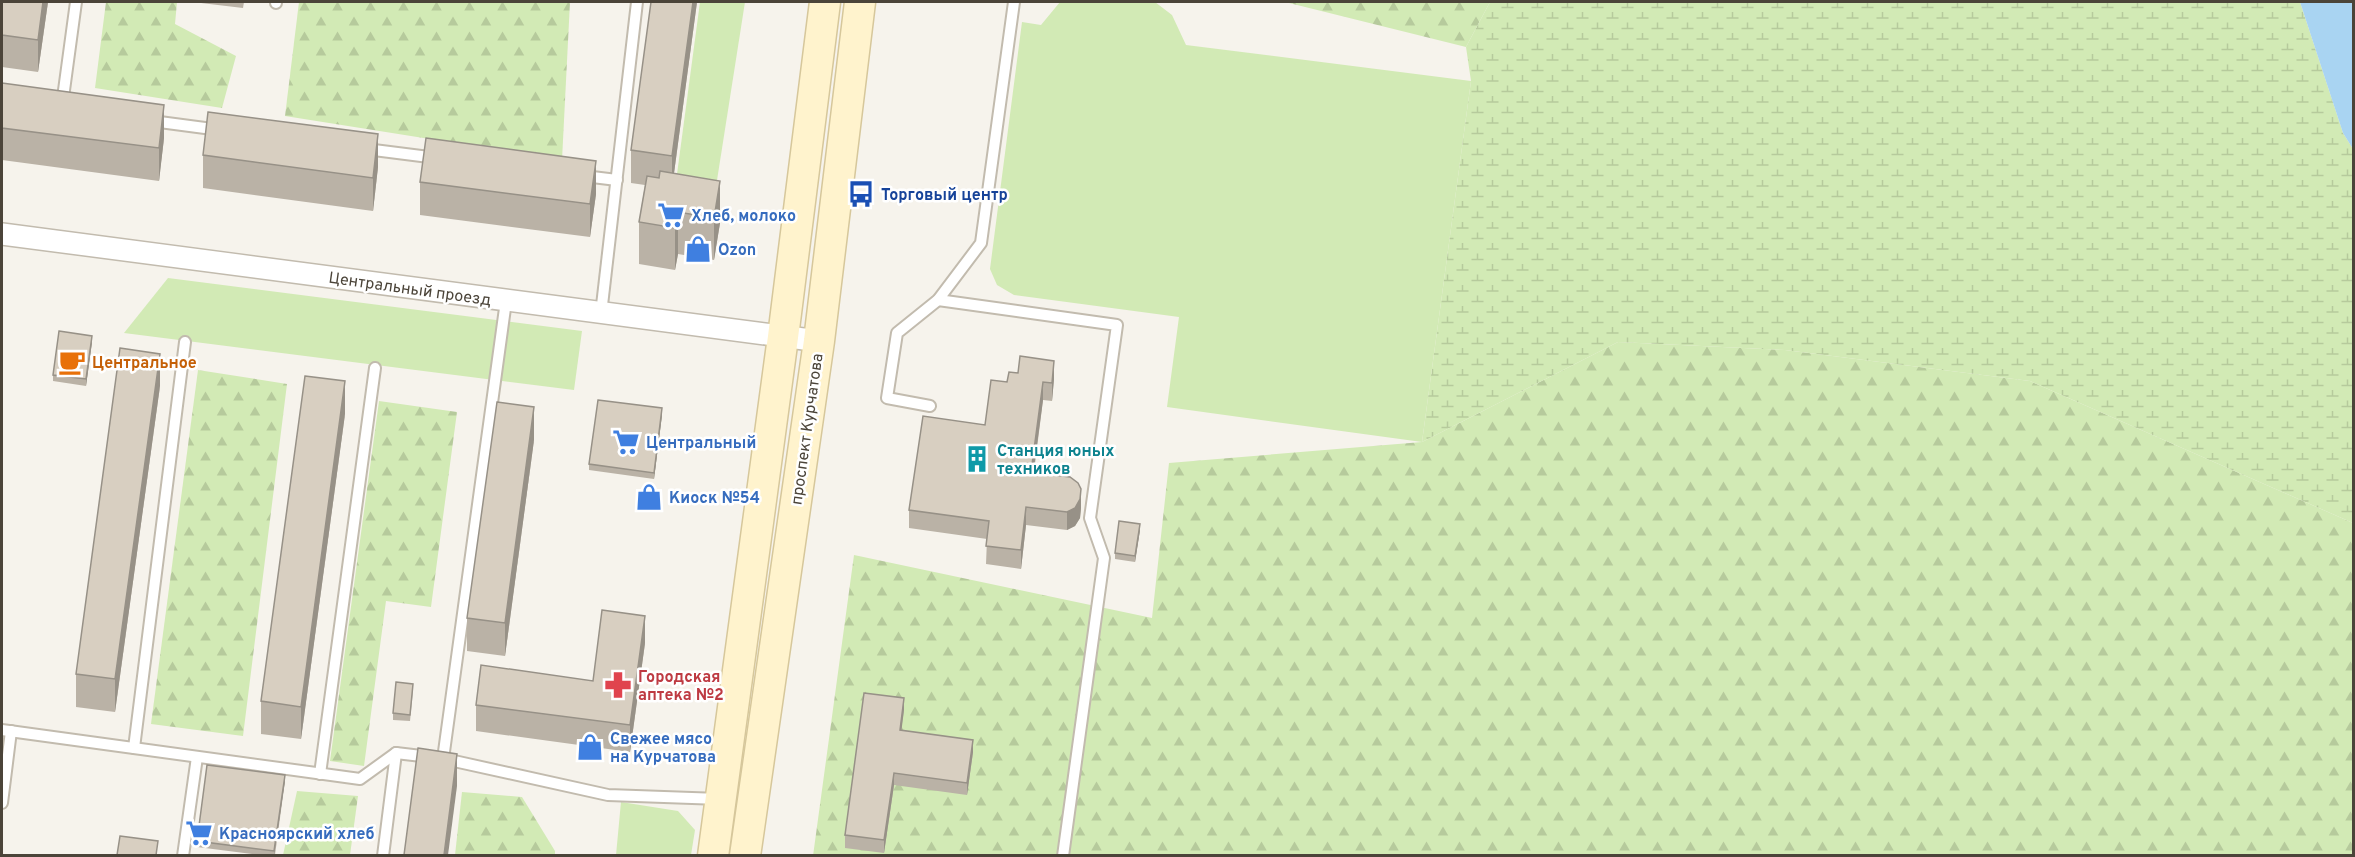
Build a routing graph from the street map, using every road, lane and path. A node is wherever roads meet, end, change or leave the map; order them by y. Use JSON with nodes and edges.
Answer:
{"nodes":[{"id":1,"x":76,"y":2,"type":"edge"},
{"id":2,"x":638,"y":2,"type":"edge"},
{"id":3,"x":825,"y":2,"type":"edge"},
{"id":4,"x":860,"y":2,"type":"edge"},
{"id":5,"x":1014,"y":2,"type":"edge"},
{"id":6,"x":73,"y":110,"type":"edge"},
{"id":7,"x":139,"y":119,"type":"edge"},
{"id":8,"x":228,"y":131,"type":"edge"},
{"id":9,"x":355,"y":147,"type":"edge"},
{"id":10,"x":447,"y":159,"type":"edge"},
{"id":11,"x":571,"y":175,"type":"edge"},
{"id":12,"x":617,"y":180,"type":"junction"},
{"id":13,"x":2,"y":234,"type":"edge"},
{"id":14,"x":938,"y":300,"type":"junction"},
{"id":15,"x":506,"y":301,"type":"junction"},
{"id":16,"x":601,"y":314,"type":"junction"},
{"id":17,"x":783,"y":337,"type":"junction"},
{"id":18,"x":186,"y":342,"type":"dead end"},
{"id":19,"x":819,"y":342,"type":"junction"},
{"id":20,"x":375,"y":368,"type":"dead end"},
{"id":21,"x":930,"y":406,"type":"dead end"},
{"id":22,"x":6,"y":730,"type":"edge"},
{"id":23,"x":134,"y":748,"type":"junction"},
{"id":24,"x":396,"y":753,"type":"junction"},
{"id":25,"x":197,"y":757,"type":"junction"},
{"id":26,"x":443,"y":759,"type":"junction"},
{"id":27,"x":321,"y":774,"type":"junction"},
{"id":28,"x":720,"y":799,"type":"junction"},
{"id":29,"x":2,"y":803,"type":"edge"},
{"id":30,"x":183,"y":855,"type":"edge"},
{"id":31,"x":383,"y":855,"type":"edge"},
{"id":32,"x":713,"y":855,"type":"edge"},
{"id":33,"x":745,"y":855,"type":"edge"},
{"id":34,"x":1063,"y":855,"type":"edge"}],
"edges":[{"from":1,"to":6,"type":"lane"},
{"from":2,"to":12,"type":"lane"},
{"from":3,"to":17,"type":"main road","name":"проспект Курчатова"},
{"from":4,"to":19,"type":"main road","name":"проспект Курчатова"},
{"from":5,"to":14,"type":"lane"},
{"from":7,"to":8,"type":"lane"},
{"from":9,"to":10,"type":"lane"},
{"from":11,"to":12,"type":"lane"},
{"from":12,"to":16,"type":"lane"},
{"from":13,"to":15,"type":"street","name":"Центральный проезд"},
{"from":14,"to":21,"type":"lane"},
{"from":14,"to":34,"type":"lane"},
{"from":15,"to":16,"type":"street","name":"Центральный проезд"},
{"from":15,"to":26,"type":"lane"},
{"from":16,"to":17,"type":"street","name":"Центральный проезд"},
{"from":17,"to":19,"type":"street","name":"Центральный проезд"},
{"from":17,"to":28,"type":"main road","name":"проспект Курчатова"},
{"from":18,"to":23,"type":"lane"},
{"from":19,"to":33,"type":"main road","name":"проспект Курчатова"},
{"from":20,"to":27,"type":"lane"},
{"from":22,"to":23,"type":"lane"},
{"from":22,"to":29,"type":"lane"},
{"from":23,"to":25,"type":"lane"},
{"from":24,"to":26,"type":"lane"},
{"from":24,"to":27,"type":"lane"},
{"from":24,"to":31,"type":"lane"},
{"from":25,"to":27,"type":"lane"},
{"from":25,"to":30,"type":"lane"},
{"from":26,"to":28,"type":"lane"},
{"from":28,"to":32,"type":"main road","name":"проспект Курчатова"}]}
